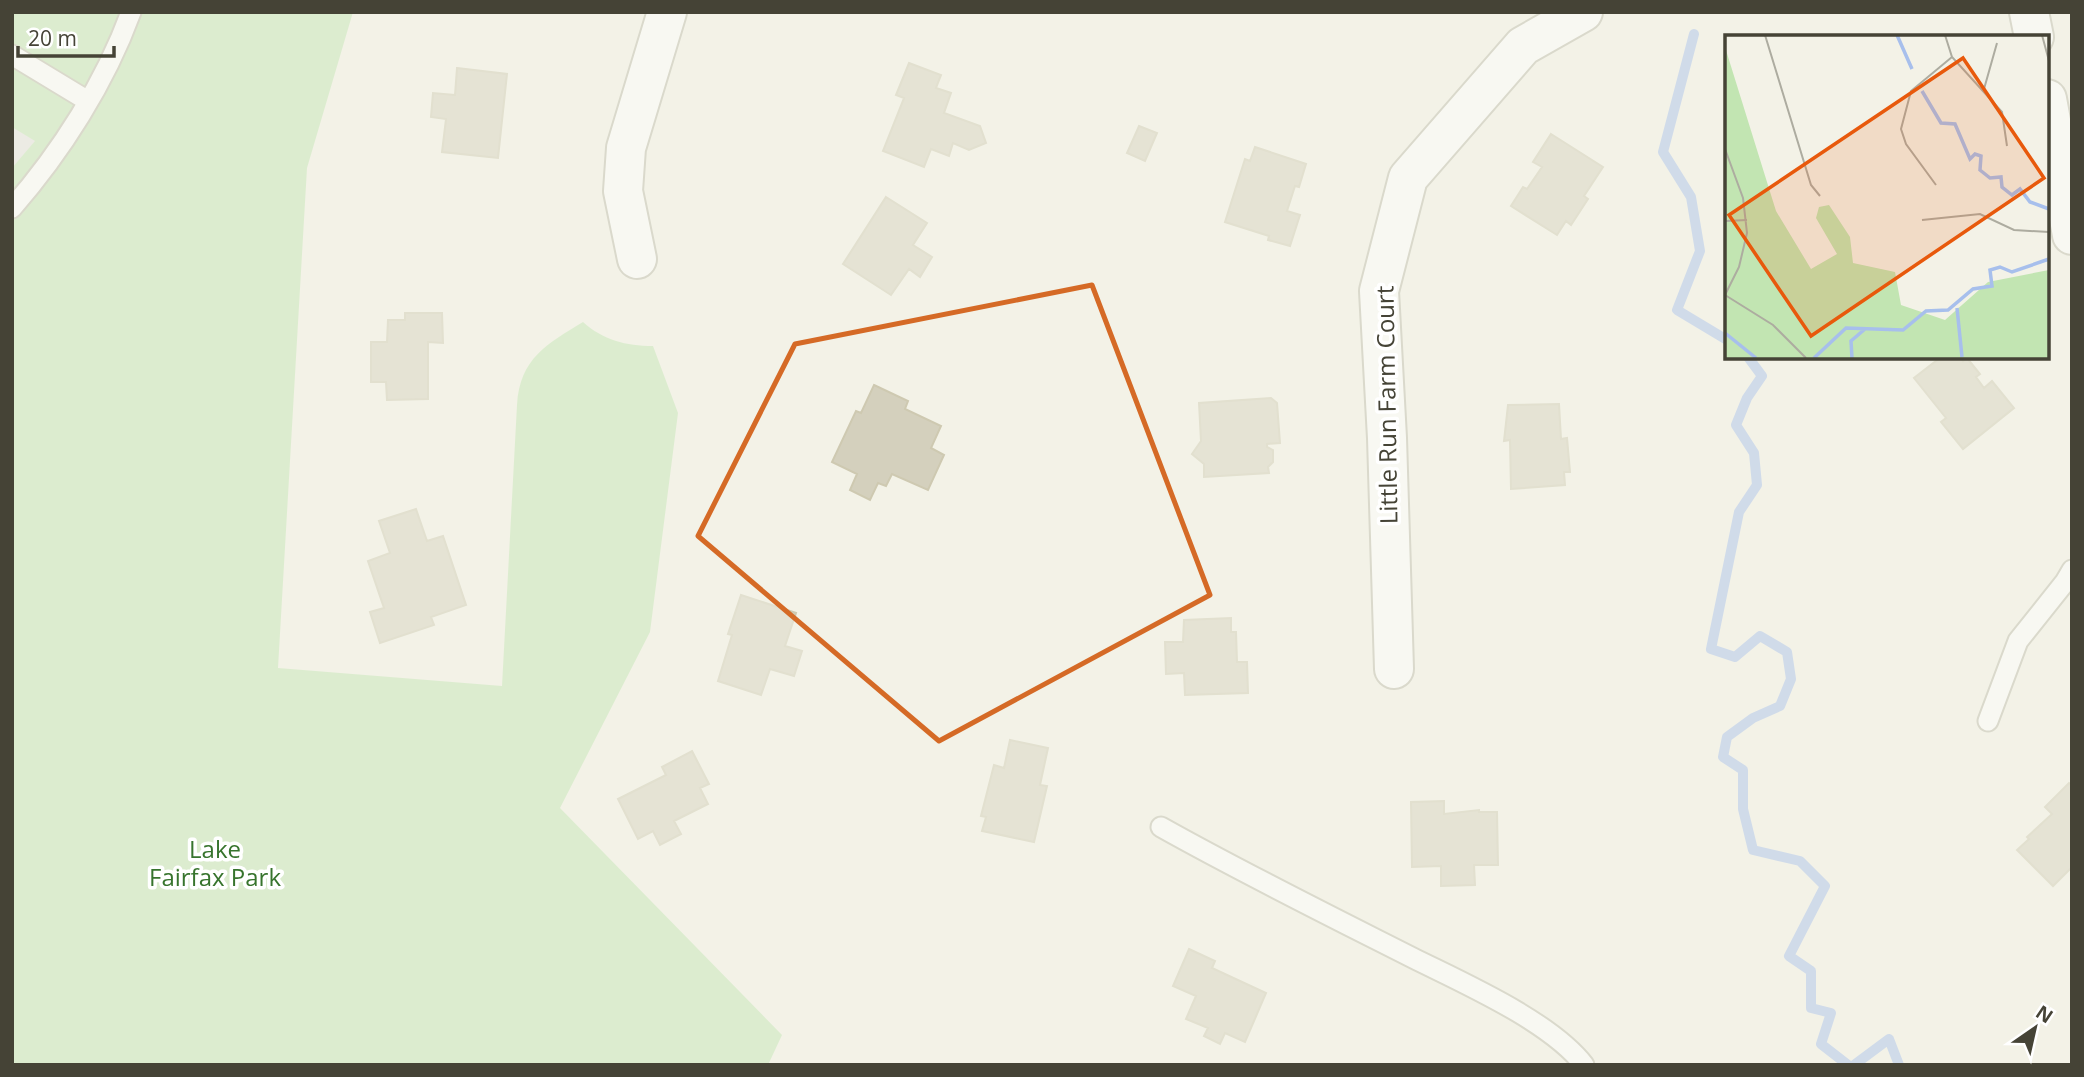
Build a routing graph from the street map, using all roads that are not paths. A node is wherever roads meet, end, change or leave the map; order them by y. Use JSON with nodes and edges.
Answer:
{"nodes":[{"id":1,"x":131,"y":12,"type":"edge"},
{"id":2,"x":667,"y":12,"type":"edge"},
{"id":3,"x":1583,"y":12,"type":"edge"},
{"id":4,"x":2029,"y":12,"type":"edge"},
{"id":5,"x":2034,"y":35,"type":"edge"},
{"id":6,"x":12,"y":55,"type":"edge"},
{"id":7,"x":88,"y":101,"type":"junction"},
{"id":8,"x":2049,"y":110,"type":"edge"},
{"id":9,"x":12,"y":208,"type":"edge"},
{"id":10,"x":2072,"y":234,"type":"edge"},
{"id":11,"x":637,"y":259,"type":"dead end"},
{"id":12,"x":2072,"y":570,"type":"edge"},
{"id":13,"x":1394,"y":669,"type":"dead end"},
{"id":14,"x":1988,"y":721,"type":"dead end"},
{"id":15,"x":1161,"y":827,"type":"dead end"},
{"id":16,"x":1584,"y":1065,"type":"edge"}],
"edges":[{"from":1,"to":7,"type":"lane"},
{"from":2,"to":11,"type":"street"},
{"from":3,"to":13,"type":"street","name":"Little Run Farm Court"},
{"from":4,"to":5,"type":"street"},
{"from":6,"to":7,"type":"lane"},
{"from":7,"to":9,"type":"lane"},
{"from":8,"to":10,"type":"street"},
{"from":12,"to":14,"type":"lane"},
{"from":15,"to":16,"type":"lane"}]}
